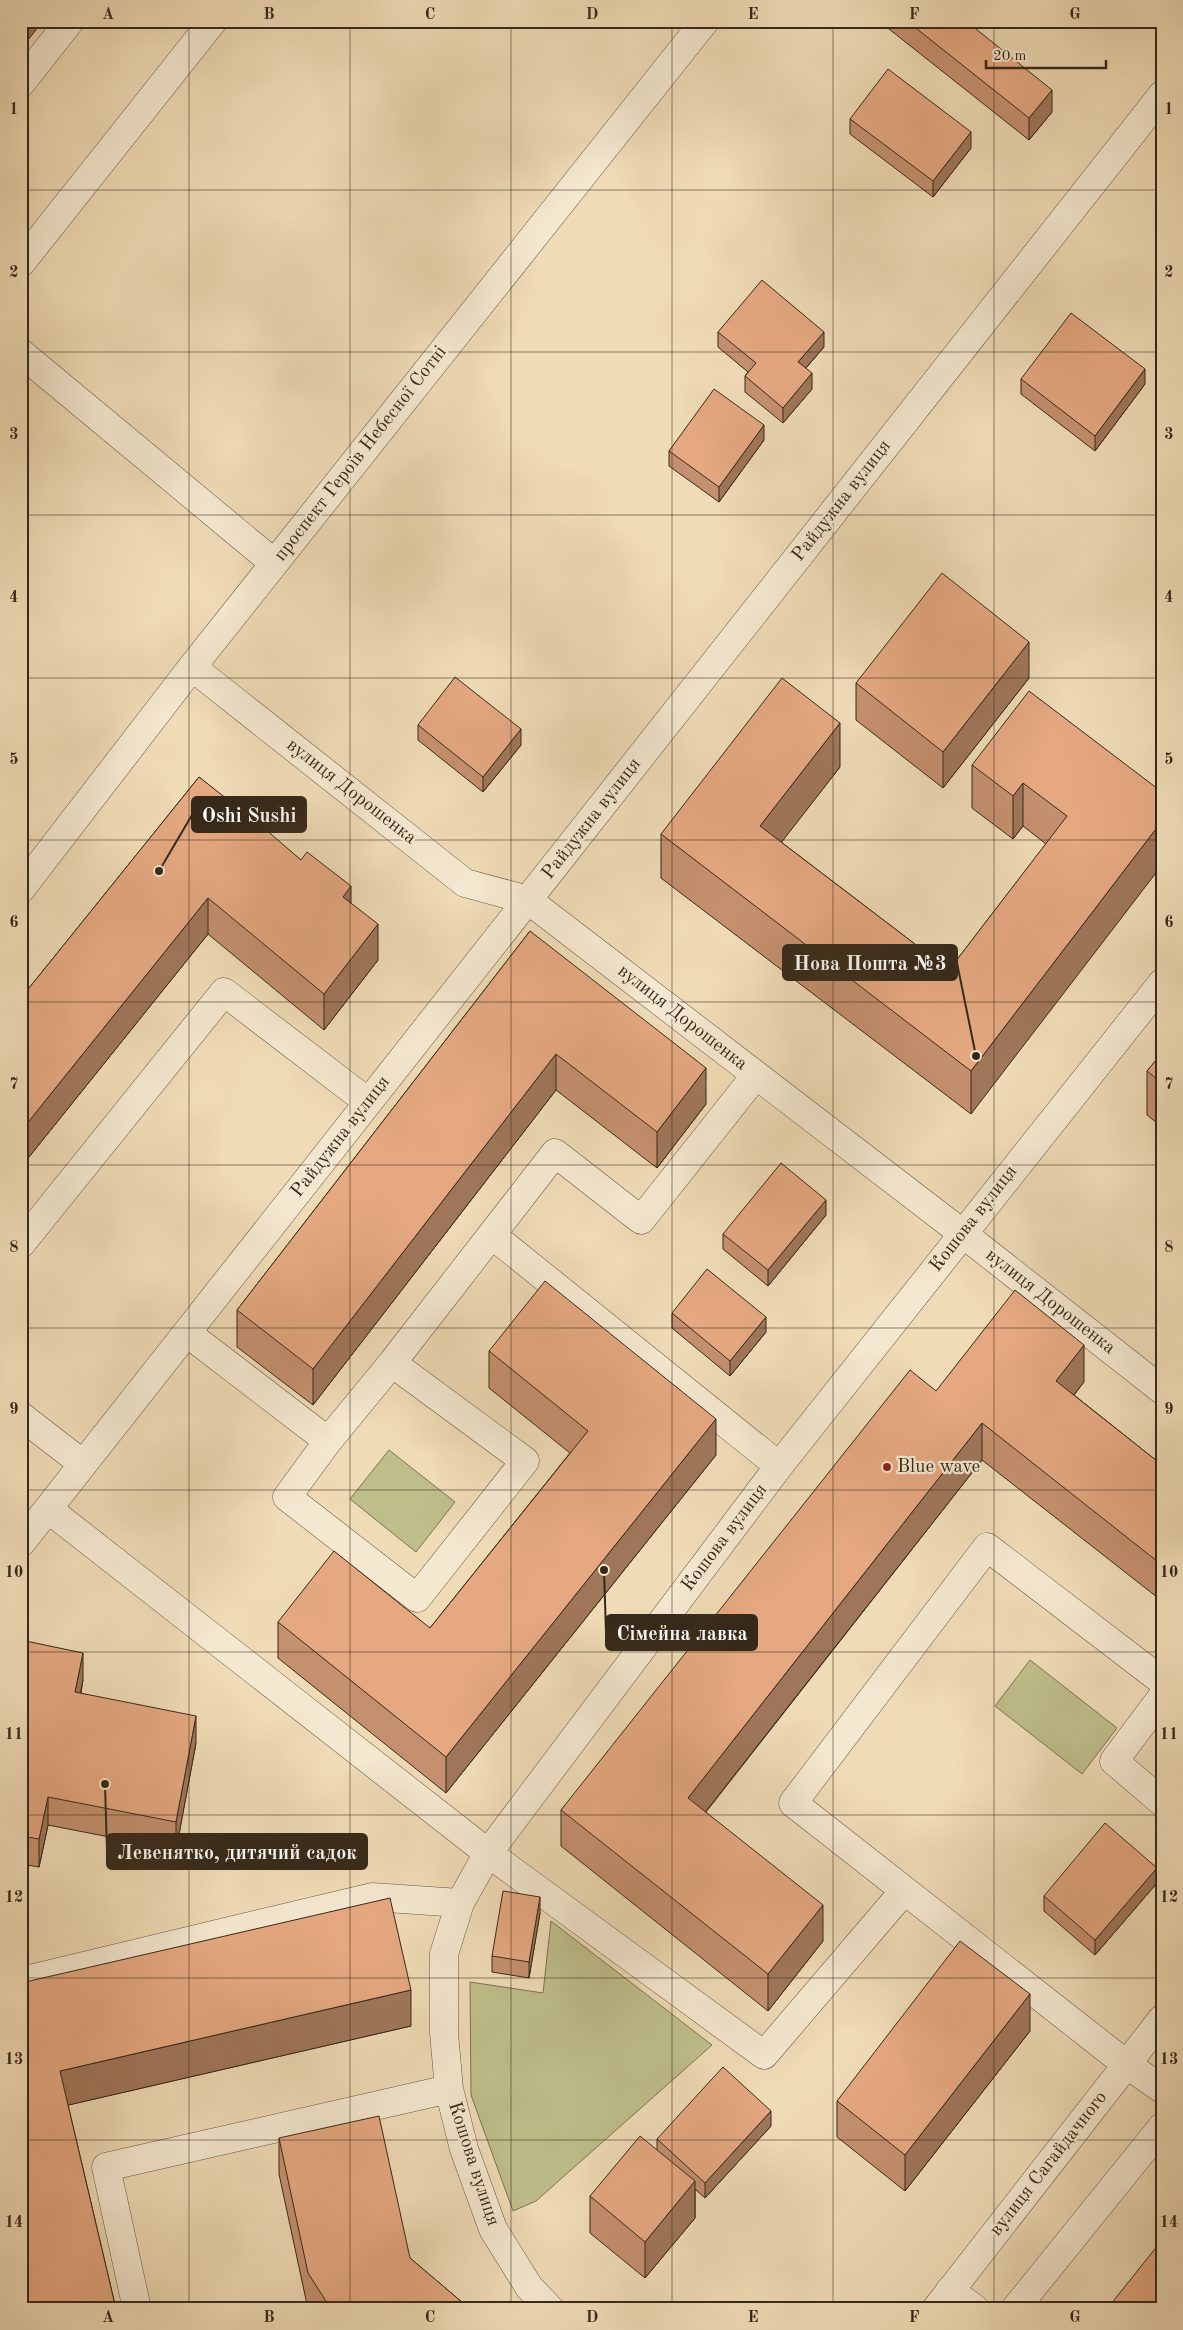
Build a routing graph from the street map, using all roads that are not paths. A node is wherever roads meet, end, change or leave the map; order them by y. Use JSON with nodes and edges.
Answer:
{"nodes":[{"id":1,"x":70,"y":21,"type":"edge"},
{"id":2,"x":213,"y":21,"type":"edge"},
{"id":3,"x":705,"y":21,"type":"edge"},
{"id":4,"x":21,"y":83,"type":"edge"},
{"id":5,"x":1162,"y":95,"type":"edge"},
{"id":6,"x":21,"y":263,"type":"edge"},
{"id":7,"x":21,"y":353,"type":"edge"},
{"id":8,"x":274,"y":563,"type":"junction"},
{"id":9,"x":192,"y":667,"type":"junction"},
{"id":10,"x":21,"y":890,"type":"edge"},
{"id":11,"x":528,"y":900,"type":"junction"},
{"id":12,"x":1162,"y":983,"type":"edge"},
{"id":13,"x":756,"y":1075,"type":"junction"},
{"id":14,"x":368,"y":1102,"type":"junction"},
{"id":15,"x":962,"y":1233,"type":"junction"},
{"id":16,"x":492,"y":1235,"type":"junction"},
{"id":17,"x":21,"y":1244,"type":"edge"},
{"id":18,"x":187,"y":1332,"type":"junction"},
{"id":19,"x":392,"y":1362,"type":"junction"},
{"id":20,"x":1162,"y":1390,"type":"edge"},
{"id":21,"x":21,"y":1416,"type":"edge"},
{"id":22,"x":328,"y":1441,"type":"junction"},
{"id":23,"x":83,"y":1464,"type":"junction"},
{"id":24,"x":779,"y":1466,"type":"junction"},
{"id":25,"x":48,"y":1509,"type":"junction"},
{"id":26,"x":21,"y":1543,"type":"edge"},
{"id":27,"x":1162,"y":1681,"type":"edge"},
{"id":28,"x":1162,"y":1697,"type":"edge"},
{"id":29,"x":1162,"y":1802,"type":"edge"},
{"id":30,"x":488,"y":1853,"type":"junction"},
{"id":31,"x":904,"y":1890,"type":"junction"},
{"id":32,"x":460,"y":1903,"type":"junction"},
{"id":33,"x":21,"y":1980,"type":"edge"},
{"id":34,"x":1162,"y":2019,"type":"edge"},
{"id":35,"x":1126,"y":2064,"type":"junction"},
{"id":36,"x":448,"y":2089,"type":"junction"},
{"id":37,"x":1162,"y":2089,"type":"edge"},
{"id":38,"x":1162,"y":2128,"type":"edge"},
{"id":39,"x":943,"y":2300,"type":"edge"},
{"id":40,"x":138,"y":2309,"type":"edge"},
{"id":41,"x":550,"y":2309,"type":"edge"},
{"id":42,"x":975,"y":2309,"type":"edge"},
{"id":43,"x":1015,"y":2309,"type":"edge"}],
"edges":[{"from":1,"to":4,"type":"street"},
{"from":2,"to":6,"type":"street"},
{"from":3,"to":8,"type":"street","name":"проспект Героїв Небесної Сотні"},
{"from":5,"to":11,"type":"street","name":"Райдужна вулиця"},
{"from":7,"to":8,"type":"street"},
{"from":8,"to":9,"type":"street","name":"проспект Героїв Небесної Сотні"},
{"from":9,"to":10,"type":"street","name":"проспект Героїв Небесної Сотні"},
{"from":9,"to":11,"type":"street","name":"вулиця Дорошенка"},
{"from":11,"to":13,"type":"street","name":"вулиця Дорошенка"},
{"from":11,"to":14,"type":"street","name":"Райдужна вулиця"},
{"from":12,"to":15,"type":"street","name":"Кошова вулиця"},
{"from":13,"to":15,"type":"street","name":"вулиця Дорошенка"},
{"from":13,"to":16,"type":"street"},
{"from":14,"to":17,"type":"street"},
{"from":14,"to":18,"type":"street","name":"Райдужна вулиця"},
{"from":15,"to":20,"type":"street","name":"вулиця Дорошенка"},
{"from":15,"to":24,"type":"street","name":"Кошова вулиця"},
{"from":16,"to":19,"type":"street"},
{"from":16,"to":24,"type":"street"},
{"from":18,"to":22,"type":"street"},
{"from":18,"to":23,"type":"street","name":"Райдужна вулиця"},
{"from":19,"to":22,"type":"street"},
{"from":19,"to":22,"type":"street"},
{"from":21,"to":23,"type":"street"},
{"from":23,"to":25,"type":"street","name":"Райдужна вулиця"},
{"from":24,"to":30,"type":"street","name":"Кошова вулиця"},
{"from":25,"to":26,"type":"street","name":"Райдужна вулиця"},
{"from":25,"to":30,"type":"street"},
{"from":27,"to":31,"type":"street"},
{"from":28,"to":29,"type":"street"},
{"from":30,"to":31,"type":"street"},
{"from":30,"to":32,"type":"street","name":"Кошова вулиця"},
{"from":31,"to":35,"type":"street"},
{"from":32,"to":33,"type":"street"},
{"from":32,"to":36,"type":"street","name":"Кошова вулиця"},
{"from":34,"to":35,"type":"street","name":"вулиця Сагайдачного"},
{"from":35,"to":37,"type":"street"},
{"from":35,"to":39,"type":"street","name":"вулиця Сагайдачного"},
{"from":36,"to":40,"type":"street"},
{"from":36,"to":41,"type":"street","name":"Кошова вулиця"},
{"from":38,"to":43,"type":"street"},
{"from":39,"to":42,"type":"street"}]}
